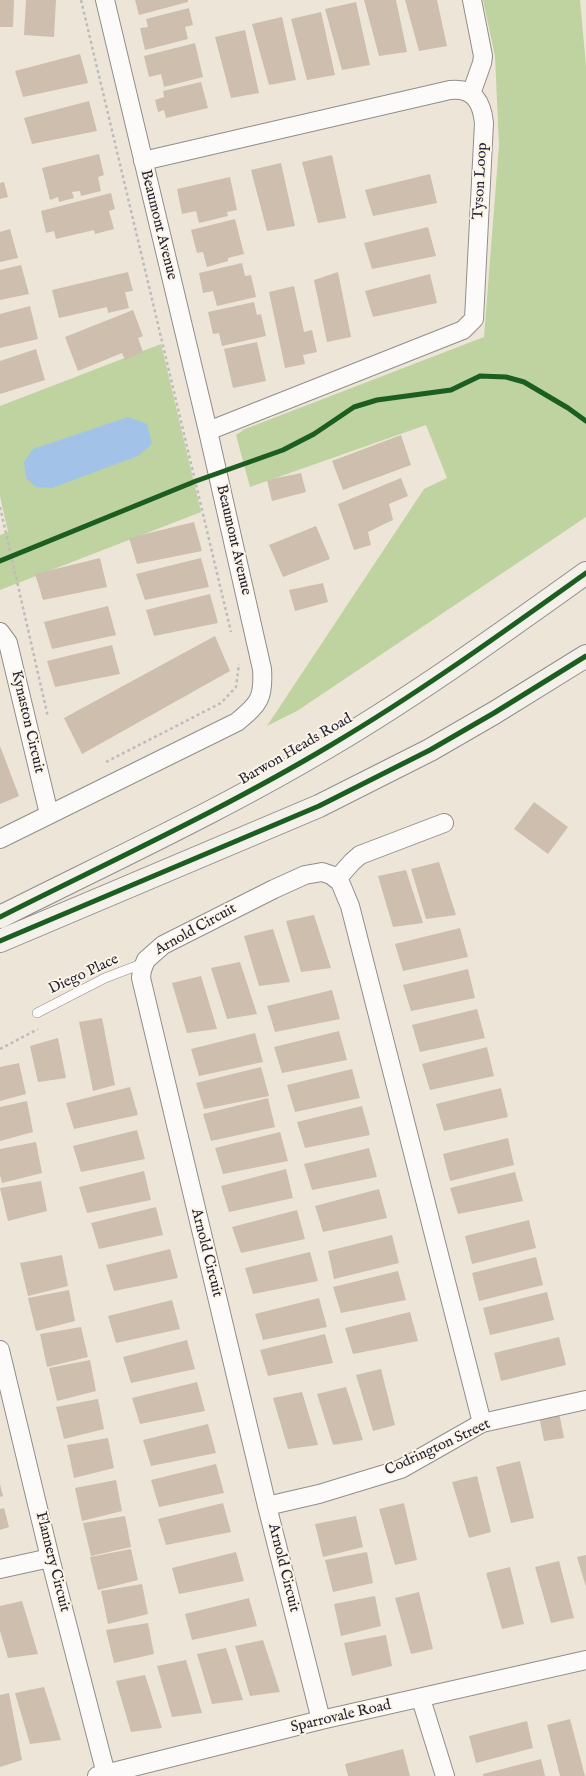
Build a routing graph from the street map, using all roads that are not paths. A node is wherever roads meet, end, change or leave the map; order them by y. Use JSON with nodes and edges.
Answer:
{"nodes":[{"id":1,"x":105,"y":0,"type":"edge"},
{"id":2,"x":472,"y":0,"type":"edge"},
{"id":3,"x":471,"y":94,"type":"junction"},
{"id":4,"x":143,"y":161,"type":"junction"},
{"id":5,"x":208,"y":432,"type":"junction"},
{"id":6,"x":586,"y":573,"type":"edge"},
{"id":7,"x":0,"y":632,"type":"edge"},
{"id":8,"x":586,"y":656,"type":"edge"},
{"id":9,"x":49,"y":814,"type":"junction"},
{"id":10,"x":444,"y":823,"type":"dead end"},
{"id":11,"x":0,"y":839,"type":"edge"},
{"id":12,"x":337,"y":879,"type":"junction"},
{"id":13,"x":0,"y":917,"type":"edge"},
{"id":14,"x":0,"y":941,"type":"edge"},
{"id":15,"x":144,"y":963,"type":"junction"},
{"id":16,"x":37,"y":1013,"type":"dead end"},
{"id":17,"x":0,"y":1350,"type":"edge"},
{"id":18,"x":586,"y":1400,"type":"edge"},
{"id":19,"x":482,"y":1423,"type":"junction"},
{"id":20,"x":267,"y":1506,"type":"junction"},
{"id":21,"x":50,"y":1558,"type":"junction"},
{"id":22,"x":0,"y":1569,"type":"edge"},
{"id":23,"x":586,"y":1660,"type":"edge"},
{"id":24,"x":421,"y":1699,"type":"junction"},
{"id":25,"x":321,"y":1720,"type":"junction"},
{"id":26,"x":102,"y":1775,"type":"edge"},
{"id":27,"x":444,"y":1776,"type":"edge"}],
"edges":[{"from":1,"to":4,"type":"street","name":"Beaumont Avenue"},
{"from":2,"to":3,"type":"street"},
{"from":3,"to":4,"type":"street"},
{"from":3,"to":5,"type":"street","name":"Tyson Loop"},
{"from":4,"to":5,"type":"street","name":"Beaumont Avenue"},
{"from":5,"to":9,"type":"street","name":"Beaumont Avenue"},
{"from":6,"to":13,"type":"main road","name":"Barwon Heads Road"},
{"from":7,"to":9,"type":"street","name":"Kynaston Circuit"},
{"from":8,"to":14,"type":"main road"},
{"from":9,"to":11,"type":"street","name":"Beaumont Avenue"},
{"from":10,"to":12,"type":"street"},
{"from":12,"to":15,"type":"street","name":"Arnold Circuit"},
{"from":12,"to":19,"type":"street"},
{"from":15,"to":16,"type":"lane","name":"Diego Place"},
{"from":15,"to":20,"type":"street","name":"Arnold Circuit"},
{"from":17,"to":21,"type":"street","name":"Flannery Circuit"},
{"from":18,"to":19,"type":"street","name":"Codrington Street"},
{"from":19,"to":20,"type":"street","name":"Codrington Street"},
{"from":20,"to":25,"type":"street","name":"Arnold Circuit"},
{"from":21,"to":22,"type":"street"},
{"from":21,"to":26,"type":"street","name":"Flannery Circuit"},
{"from":23,"to":24,"type":"street","name":"Sparrovale Road"},
{"from":24,"to":25,"type":"street","name":"Sparrovale Road"},
{"from":24,"to":27,"type":"street"},
{"from":25,"to":26,"type":"street","name":"Sparrovale Road"}]}
